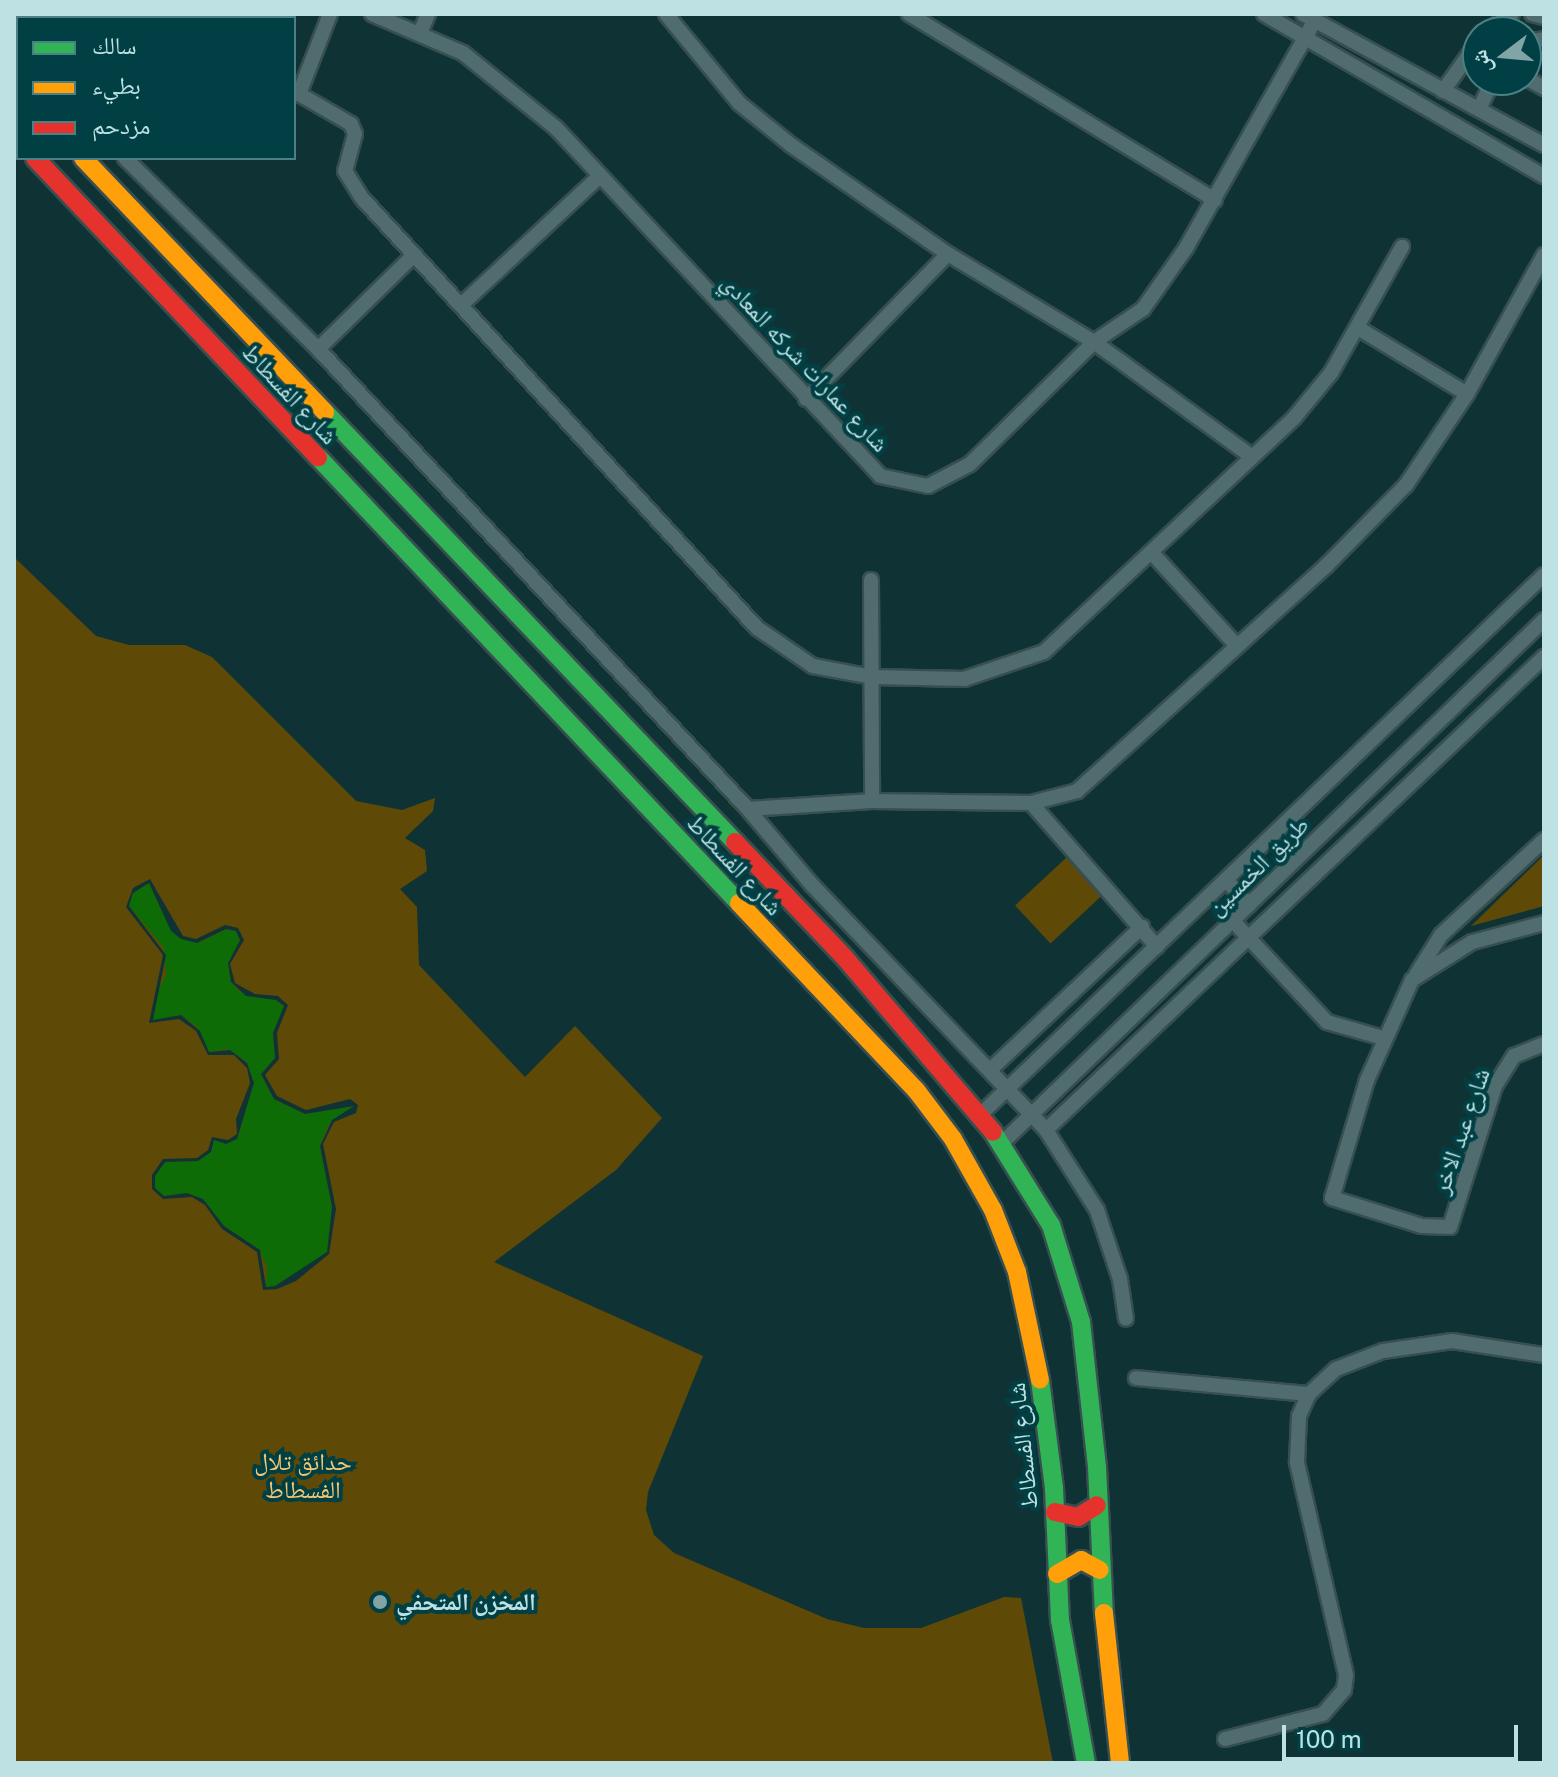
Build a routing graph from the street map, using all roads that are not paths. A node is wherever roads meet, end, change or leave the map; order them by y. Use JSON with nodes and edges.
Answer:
{"nodes":[{"id":1,"x":330,"y":14,"type":"edge"},
{"id":2,"x":372,"y":14,"type":"edge"},
{"id":3,"x":428,"y":14,"type":"edge"},
{"id":4,"x":666,"y":14,"type":"edge"},
{"id":5,"x":909,"y":14,"type":"edge"},
{"id":6,"x":1264,"y":14,"type":"edge"},
{"id":7,"x":1532,"y":14,"type":"edge"},
{"id":8,"x":1309,"y":17,"type":"edge"},
{"id":9,"x":1544,"y":17,"type":"edge"},
{"id":10,"x":420,"y":33,"type":"junction"},
{"id":11,"x":1306,"y":37,"type":"junction"},
{"id":12,"x":1462,"y":64,"type":"edge"},
{"id":13,"x":1443,"y":91,"type":"junction"},
{"id":14,"x":1485,"y":96,"type":"edge"},
{"id":15,"x":1479,"y":109,"type":"junction"},
{"id":16,"x":1544,"y":145,"type":"edge"},
{"id":17,"x":37,"y":160,"type":"edge"},
{"id":18,"x":85,"y":160,"type":"edge"},
{"id":19,"x":127,"y":160,"type":"edge"},
{"id":20,"x":600,"y":176,"type":"junction"},
{"id":21,"x":1544,"y":176,"type":"edge"},
{"id":22,"x":1215,"y":200,"type":"junction"},
{"id":23,"x":1402,"y":247,"type":"dead end"},
{"id":24,"x":948,"y":254,"type":"junction"},
{"id":25,"x":414,"y":255,"type":"junction"},
{"id":26,"x":1544,"y":255,"type":"edge"},
{"id":27,"x":461,"y":305,"type":"junction"},
{"id":28,"x":1358,"y":328,"type":"junction"},
{"id":29,"x":1094,"y":342,"type":"junction"},
{"id":30,"x":318,"y":349,"type":"junction"},
{"id":31,"x":1467,"y":394,"type":"junction"},
{"id":32,"x":806,"y":399,"type":"junction"},
{"id":33,"x":1252,"y":457,"type":"junction"},
{"id":34,"x":1152,"y":553,"type":"junction"},
{"id":35,"x":1544,"y":576,"type":"edge"},
{"id":36,"x":871,"y":580,"type":"dead end"},
{"id":37,"x":1544,"y":620,"type":"edge"},
{"id":38,"x":1237,"y":646,"type":"junction"},
{"id":39,"x":1544,"y":657,"type":"edge"},
{"id":40,"x":1499,"y":664,"type":"junction"},
{"id":41,"x":873,"y":677,"type":"junction"},
{"id":42,"x":1517,"y":684,"type":"junction"},
{"id":43,"x":1375,"y":783,"type":"junction"},
{"id":44,"x":872,"y":801,"type":"junction"},
{"id":45,"x":1392,"y":802,"type":"junction"},
{"id":46,"x":1031,"y":803,"type":"junction"},
{"id":47,"x":748,"y":809,"type":"junction"},
{"id":48,"x":1544,"y":840,"type":"edge"},
{"id":49,"x":1226,"y":880,"type":"junction"},
{"id":50,"x":1249,"y":905,"type":"junction"},
{"id":51,"x":1233,"y":921,"type":"junction"},
{"id":52,"x":1544,"y":923,"type":"edge"},
{"id":53,"x":1142,"y":927,"type":"junction"},
{"id":54,"x":1248,"y":938,"type":"junction"},
{"id":55,"x":1157,"y":947,"type":"junction"},
{"id":56,"x":1412,"y":980,"type":"junction"},
{"id":57,"x":1383,"y":1038,"type":"junction"},
{"id":58,"x":1544,"y":1044,"type":"edge"},
{"id":59,"x":990,"y":1070,"type":"junction"},
{"id":60,"x":1008,"y":1090,"type":"junction"},
{"id":61,"x":981,"y":1114,"type":"junction"},
{"id":62,"x":1031,"y":1114,"type":"junction"},
{"id":63,"x":1046,"y":1130,"type":"junction"},
{"id":64,"x":1002,"y":1143,"type":"junction"},
{"id":65,"x":1126,"y":1319,"type":"dead end"},
{"id":66,"x":1544,"y":1355,"type":"edge"},
{"id":67,"x":1136,"y":1378,"type":"dead end"},
{"id":68,"x":1309,"y":1394,"type":"junction"},
{"id":69,"x":1097,"y":1505,"type":"junction"},
{"id":70,"x":1055,"y":1512,"type":"junction"},
{"id":71,"x":1100,"y":1570,"type":"junction"},
{"id":72,"x":1057,"y":1574,"type":"junction"},
{"id":73,"x":1225,"y":1739,"type":"dead end"},
{"id":74,"x":1086,"y":1763,"type":"edge"},
{"id":75,"x":1120,"y":1763,"type":"edge"}],
"edges":[{"from":1,"to":25,"type":"street"},
{"from":2,"to":10,"type":"street","name":"شارع عمارات شركه المعادي"},
{"from":3,"to":10,"type":"street"},
{"from":4,"to":24,"type":"street"},
{"from":5,"to":22,"type":"street"},
{"from":6,"to":11,"type":"street"},
{"from":7,"to":9,"type":"street"},
{"from":8,"to":11,"type":"street","name":"شارع عمارات شركه المعادي"},
{"from":8,"to":13,"type":"street"},
{"from":10,"to":20,"type":"street","name":"شارع عمارات شركه المعادي"},
{"from":11,"to":21,"type":"street"},
{"from":11,"to":22,"type":"street","name":"شارع عمارات شركه المعادي"},
{"from":12,"to":13,"type":"street"},
{"from":13,"to":15,"type":"street"},
{"from":14,"to":15,"type":"street"},
{"from":15,"to":16,"type":"street"},
{"from":17,"to":70,"type":"main road","name":"شارع الفسطاط"},
{"from":18,"to":61,"type":"main road","name":"شارع الفسطاط"},
{"from":19,"to":30,"type":"street"},
{"from":20,"to":27,"type":"street"},
{"from":20,"to":32,"type":"street","name":"شارع عمارات شركه المعادي"},
{"from":22,"to":29,"type":"street","name":"شارع عمارات شركه المعادي"},
{"from":23,"to":28,"type":"street"},
{"from":24,"to":29,"type":"street"},
{"from":24,"to":32,"type":"street"},
{"from":25,"to":27,"type":"street"},
{"from":25,"to":30,"type":"street"},
{"from":26,"to":31,"type":"street"},
{"from":27,"to":41,"type":"street"},
{"from":28,"to":31,"type":"street"},
{"from":28,"to":33,"type":"street"},
{"from":29,"to":32,"type":"street","name":"شارع عمارات شركه المعادي"},
{"from":29,"to":33,"type":"street"},
{"from":30,"to":47,"type":"street"},
{"from":31,"to":38,"type":"street"},
{"from":33,"to":34,"type":"street"},
{"from":34,"to":38,"type":"street"},
{"from":34,"to":41,"type":"street"},
{"from":35,"to":49,"type":"street"},
{"from":36,"to":41,"type":"street"},
{"from":37,"to":40,"type":"street","name":"طريق الخمسين"},
{"from":38,"to":46,"type":"street"},
{"from":39,"to":42,"type":"street","name":"طريق الخمسين"},
{"from":40,"to":42,"type":"street"},
{"from":40,"to":43,"type":"street","name":"طريق الخمسين"},
{"from":41,"to":44,"type":"street"},
{"from":42,"to":45,"type":"street","name":"طريق الخمسين"},
{"from":43,"to":45,"type":"street"},
{"from":43,"to":50,"type":"street","name":"طريق الخمسين"},
{"from":44,"to":46,"type":"street"},
{"from":44,"to":47,"type":"street"},
{"from":45,"to":54,"type":"street","name":"طريق الخمسين"},
{"from":46,"to":53,"type":"street"},
{"from":47,"to":59,"type":"street"},
{"from":48,"to":56,"type":"street"},
{"from":49,"to":50,"type":"street"},
{"from":49,"to":55,"type":"street"},
{"from":50,"to":51,"type":"street","name":"طريق الخمسين"},
{"from":51,"to":54,"type":"street"},
{"from":51,"to":62,"type":"street","name":"طريق الخمسين"},
{"from":52,"to":56,"type":"street"},
{"from":53,"to":55,"type":"street"},
{"from":53,"to":59,"type":"street"},
{"from":54,"to":57,"type":"street"},
{"from":54,"to":63,"type":"street","name":"طريق الخمسين"},
{"from":55,"to":60,"type":"street"},
{"from":56,"to":57,"type":"street"},
{"from":57,"to":58,"type":"street","name":"شارع عبد الاخر"},
{"from":59,"to":60,"type":"street"},
{"from":60,"to":61,"type":"street"},
{"from":60,"to":62,"type":"street"},
{"from":61,"to":64,"type":"main road","name":"شارع الفسطاط"},
{"from":62,"to":63,"type":"street"},
{"from":62,"to":64,"type":"street","name":"طريق الخمسين"},
{"from":63,"to":65,"type":"street"},
{"from":64,"to":69,"type":"main road","name":"شارع الفسطاط"},
{"from":66,"to":68,"type":"street"},
{"from":67,"to":68,"type":"street"},
{"from":68,"to":73,"type":"street"},
{"from":69,"to":70,"type":"main road"},
{"from":69,"to":71,"type":"main road","name":"شارع الفسطاط"},
{"from":70,"to":72,"type":"main road","name":"شارع الفسطاط"},
{"from":71,"to":72,"type":"main road"},
{"from":71,"to":75,"type":"main road","name":"شارع الفسطاط"},
{"from":72,"to":74,"type":"main road","name":"شارع الفسطاط"}]}
